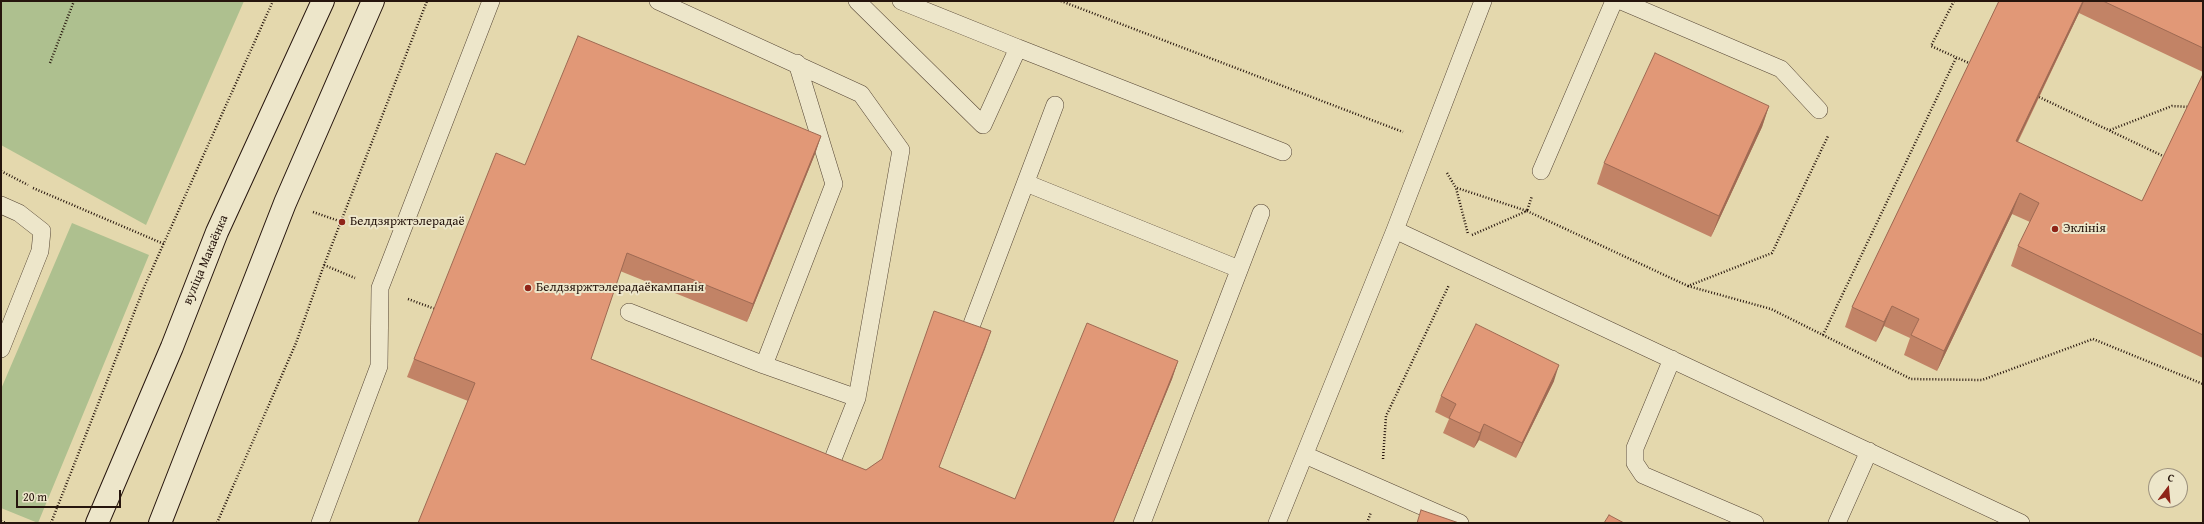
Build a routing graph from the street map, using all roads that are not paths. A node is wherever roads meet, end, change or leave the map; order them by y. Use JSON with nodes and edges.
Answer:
{"nodes":[{"id":1,"x":323,"y":1,"type":"edge"},
{"id":2,"x":373,"y":1,"type":"edge"},
{"id":3,"x":491,"y":1,"type":"edge"},
{"id":4,"x":658,"y":1,"type":"edge"},
{"id":5,"x":857,"y":1,"type":"edge"},
{"id":6,"x":901,"y":1,"type":"edge"},
{"id":7,"x":1483,"y":1,"type":"edge"},
{"id":8,"x":1614,"y":1,"type":"edge"},
{"id":9,"x":1622,"y":1,"type":"edge"},
{"id":10,"x":1018,"y":48,"type":"junction"},
{"id":11,"x":797,"y":63,"type":"junction"},
{"id":12,"x":1055,"y":105,"type":"dead end"},
{"id":13,"x":1819,"y":110,"type":"road end"},
{"id":14,"x":1283,"y":152,"type":"dead end"},
{"id":15,"x":1541,"y":171,"type":"road end"},
{"id":16,"x":1026,"y":183,"type":"junction"},
{"id":17,"x":1,"y":204,"type":"edge"},
{"id":18,"x":1261,"y":213,"type":"dead end"},
{"id":19,"x":1395,"y":230,"type":"junction"},
{"id":20,"x":1239,"y":269,"type":"junction"},
{"id":21,"x":629,"y":312,"type":"dead end"},
{"id":22,"x":972,"y":324,"type":"edge"},
{"id":23,"x":1,"y":349,"type":"edge"},
{"id":24,"x":1672,"y":358,"type":"junction"},
{"id":25,"x":764,"y":365,"type":"junction"},
{"id":26,"x":857,"y":398,"type":"junction"},
{"id":27,"x":1869,"y":451,"type":"junction"},
{"id":28,"x":1305,"y":455,"type":"junction"},
{"id":29,"x":831,"y":464,"type":"edge"},
{"id":30,"x":97,"y":523,"type":"edge"},
{"id":31,"x":160,"y":523,"type":"edge"},
{"id":32,"x":320,"y":523,"type":"edge"},
{"id":33,"x":1142,"y":523,"type":"edge"},
{"id":34,"x":1277,"y":523,"type":"edge"},
{"id":35,"x":1460,"y":523,"type":"edge"},
{"id":36,"x":1755,"y":523,"type":"edge"},
{"id":37,"x":1837,"y":523,"type":"edge"},
{"id":38,"x":2021,"y":523,"type":"edge"}],
"edges":[{"from":1,"to":30,"type":"street","name":"вуліца Макаёнка"},
{"from":2,"to":31,"type":"street"},
{"from":3,"to":32,"type":"lane"},
{"from":4,"to":11,"type":"lane"},
{"from":5,"to":10,"type":"lane"},
{"from":6,"to":10,"type":"lane"},
{"from":7,"to":19,"type":"lane"},
{"from":8,"to":15,"type":"lane"},
{"from":9,"to":13,"type":"lane"},
{"from":10,"to":14,"type":"lane"},
{"from":11,"to":25,"type":"lane"},
{"from":11,"to":26,"type":"lane"},
{"from":12,"to":16,"type":"lane"},
{"from":16,"to":20,"type":"lane"},
{"from":16,"to":22,"type":"lane"},
{"from":17,"to":23,"type":"lane"},
{"from":18,"to":20,"type":"lane"},
{"from":19,"to":24,"type":"lane"},
{"from":19,"to":28,"type":"lane"},
{"from":20,"to":33,"type":"lane"},
{"from":21,"to":25,"type":"lane"},
{"from":24,"to":27,"type":"lane"},
{"from":24,"to":36,"type":"lane"},
{"from":25,"to":26,"type":"lane"},
{"from":26,"to":29,"type":"lane"},
{"from":27,"to":37,"type":"lane"},
{"from":27,"to":38,"type":"lane"},
{"from":28,"to":34,"type":"lane"},
{"from":28,"to":35,"type":"lane"}]}
